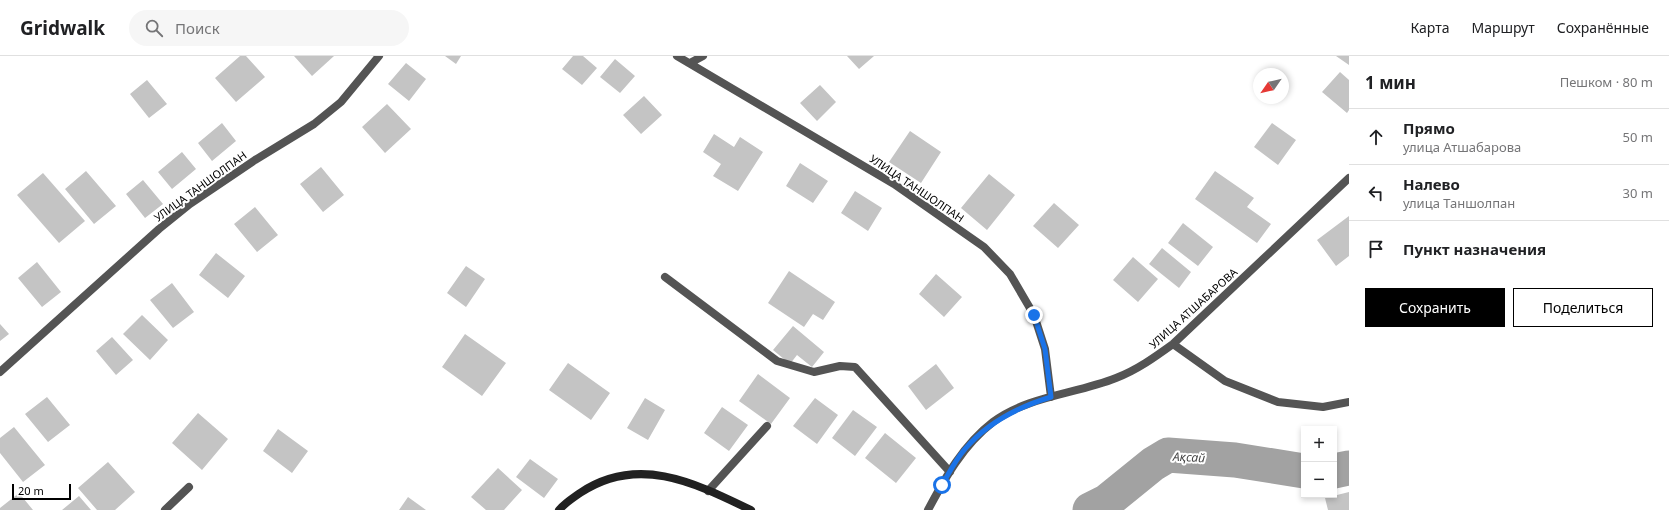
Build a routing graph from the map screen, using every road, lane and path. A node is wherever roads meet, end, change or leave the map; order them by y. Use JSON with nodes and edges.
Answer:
{"nodes":[{"id":1,"x":380,"y":56,"type":"edge"},
{"id":2,"x":677,"y":56,"type":"edge"},
{"id":3,"x":703,"y":56,"type":"edge"},
{"id":4,"x":690,"y":63,"type":"junction"},
{"id":5,"x":1349,"y":178,"type":"edge"},
{"id":6,"x":665,"y":277,"type":"dead end"},
{"id":7,"x":1173,"y":344,"type":"junction"},
{"id":8,"x":0,"y":372,"type":"edge"},
{"id":9,"x":1051,"y":397,"type":"junction"},
{"id":10,"x":1349,"y":402,"type":"edge"},
{"id":11,"x":767,"y":426,"type":"dead end"},
{"id":12,"x":950,"y":472,"type":"junction"},
{"id":13,"x":189,"y":487,"type":"dead end"},
{"id":14,"x":708,"y":491,"type":"junction"},
{"id":15,"x":165,"y":510,"type":"edge"},
{"id":16,"x":559,"y":510,"type":"edge"},
{"id":17,"x":751,"y":510,"type":"edge"},
{"id":18,"x":928,"y":510,"type":"edge"}],
"edges":[{"from":1,"to":8,"type":"street","name":"УЛИЦА ТАНШОЛПАН"},
{"from":2,"to":4,"type":"street","name":"УЛИЦА ТАНШОЛПАН"},
{"from":3,"to":4,"type":"street"},
{"from":4,"to":9,"type":"street","name":"УЛИЦА ТАНШОЛПАН"},
{"from":5,"to":7,"type":"street","name":"УЛИЦА АТШАБАРОВА"},
{"from":6,"to":12,"type":"street"},
{"from":7,"to":9,"type":"street","name":"УЛИЦА АТШАБАРОВА"},
{"from":7,"to":10,"type":"street"},
{"from":9,"to":12,"type":"street","name":"УЛИЦА АТШАБАРОВА"},
{"from":11,"to":14,"type":"street"},
{"from":12,"to":18,"type":"street","name":"УЛИЦА АТШАБАРОВА"},
{"from":13,"to":15,"type":"street"},
{"from":14,"to":16,"type":"main road"},
{"from":14,"to":17,"type":"main road"}]}
